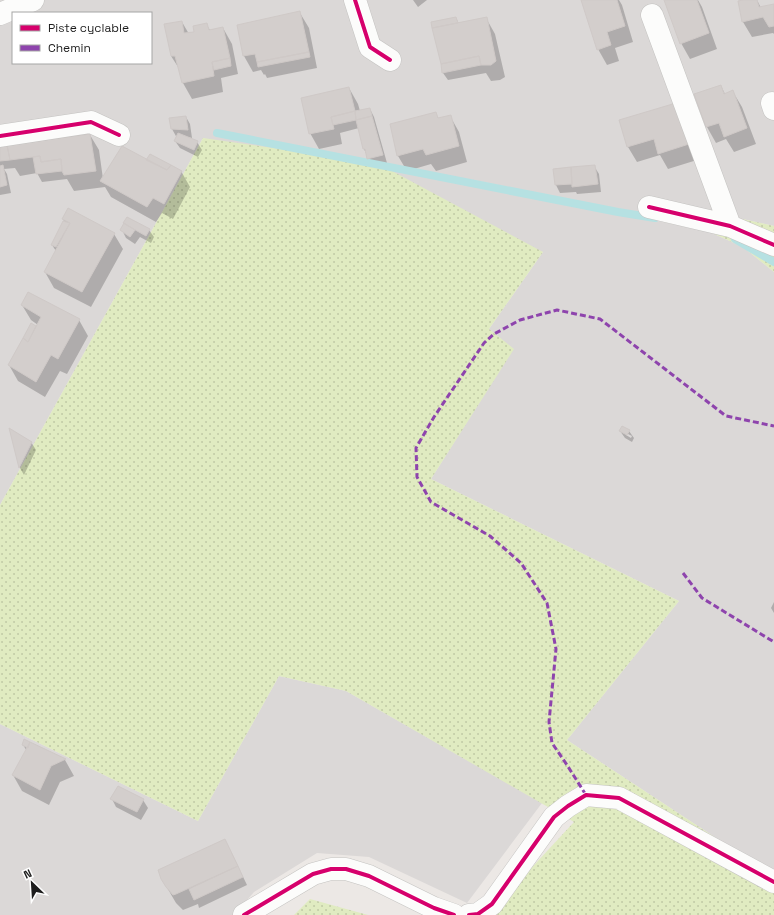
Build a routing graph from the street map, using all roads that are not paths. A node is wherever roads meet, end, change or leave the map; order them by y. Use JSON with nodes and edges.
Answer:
{"nodes":[{"id":1,"x":33,"y":0,"type":"edge"},
{"id":2,"x":355,"y":0,"type":"edge"},
{"id":3,"x":0,"y":14,"type":"edge"},
{"id":4,"x":652,"y":15,"type":"dead end"},
{"id":5,"x":390,"y":60,"type":"dead end"},
{"id":6,"x":119,"y":135,"type":"dead end"},
{"id":7,"x":0,"y":136,"type":"edge"},
{"id":8,"x":649,"y":207,"type":"dead end"},
{"id":9,"x":730,"y":226,"type":"junction"},
{"id":10,"x":774,"y":245,"type":"edge"},
{"id":11,"x":774,"y":882,"type":"edge"},
{"id":12,"x":244,"y":915,"type":"edge"},
{"id":13,"x":454,"y":915,"type":"edge"},
{"id":14,"x":469,"y":915,"type":"edge"}],
"edges":[{"from":1,"to":3,"type":"street"},
{"from":2,"to":5,"type":"street"},
{"from":4,"to":9,"type":"street"},
{"from":6,"to":7,"type":"street"},
{"from":8,"to":9,"type":"street"},
{"from":9,"to":10,"type":"street"},
{"from":11,"to":14,"type":"street"},
{"from":12,"to":13,"type":"street"}]}
